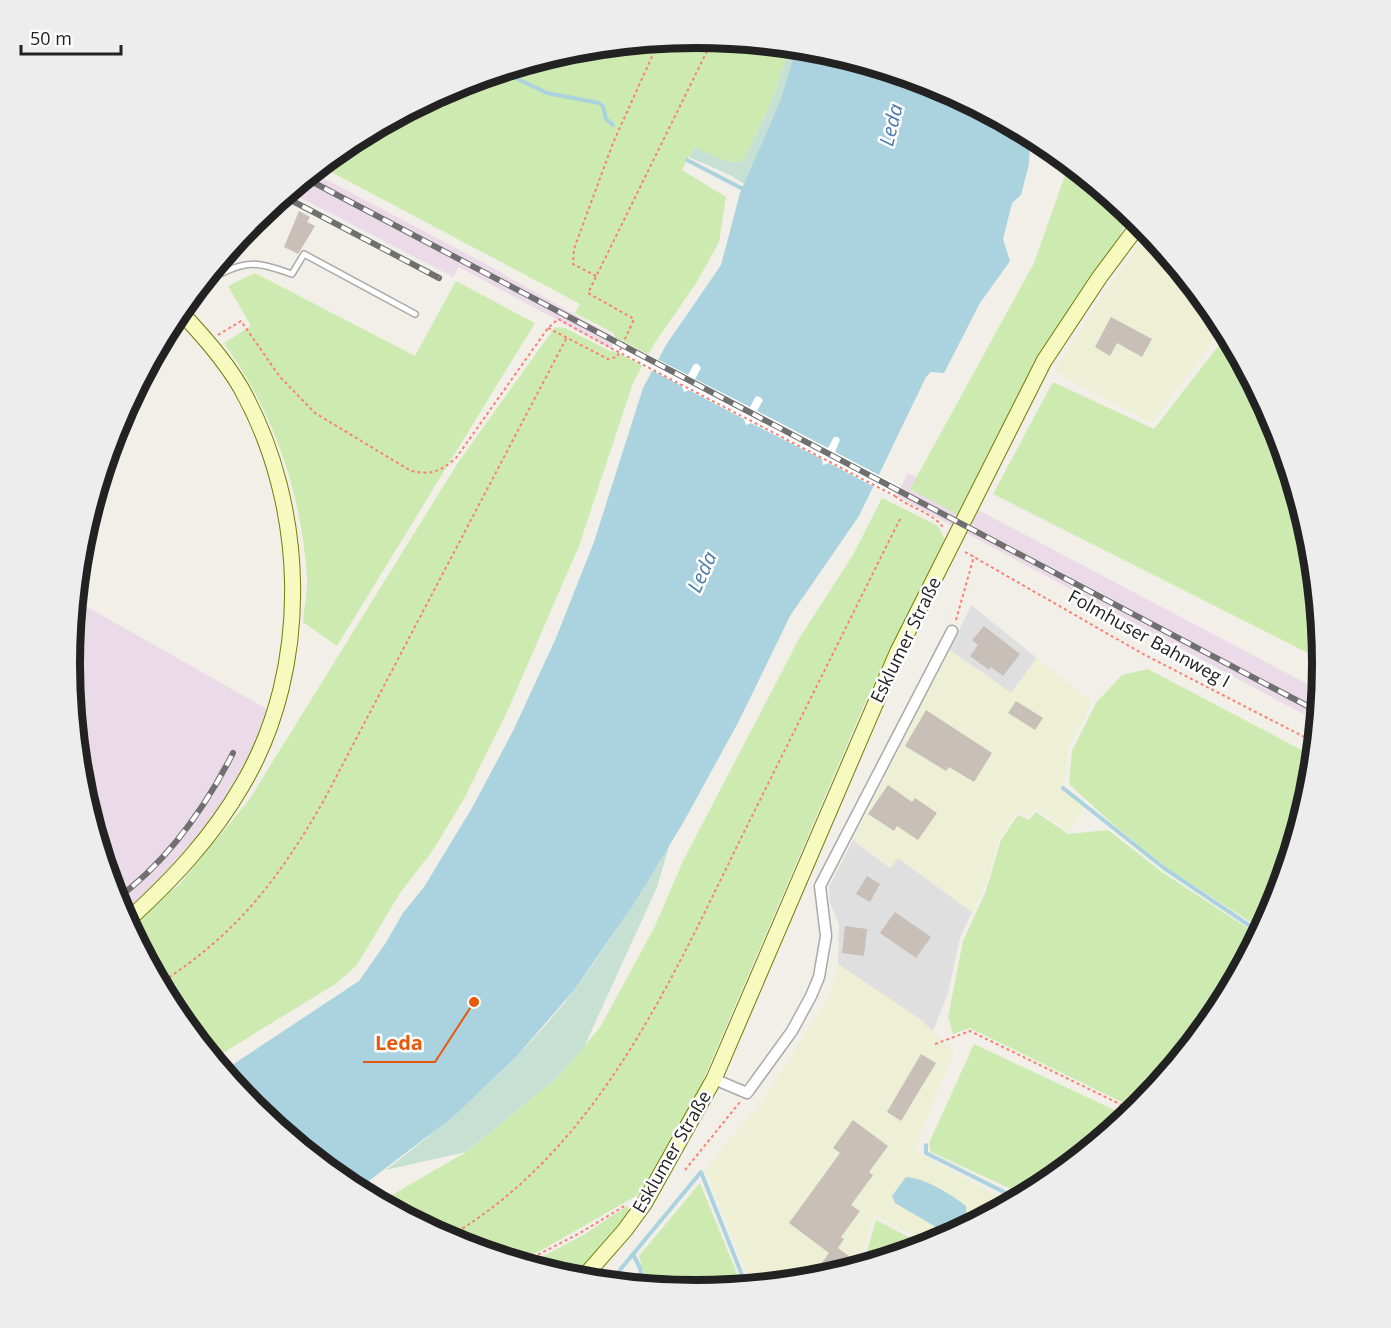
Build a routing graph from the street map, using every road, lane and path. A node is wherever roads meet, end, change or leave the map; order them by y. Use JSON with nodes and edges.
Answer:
{"nodes":[{"id":1,"x":708,"y":48,"type":"edge"},
{"id":2,"x":655,"y":49,"type":"edge"},
{"id":3,"x":1134,"y":231,"type":"edge"},
{"id":4,"x":219,"y":275,"type":"edge"},
{"id":5,"x":596,"y":276,"type":"junction"},
{"id":6,"x":415,"y":314,"type":"dead end"},
{"id":7,"x":186,"y":318,"type":"edge"},
{"id":8,"x":548,"y":328,"type":"junction"},
{"id":9,"x":567,"y":337,"type":"junction"},
{"id":10,"x":208,"y":341,"type":"junction"},
{"id":11,"x":900,"y":519,"type":"dead end"},
{"id":12,"x":940,"y":522,"type":"dead end"},
{"id":13,"x":952,"y":631,"type":"joint"},
{"id":14,"x":1307,"y":738,"type":"edge"},
{"id":15,"x":133,"y":915,"type":"edge"},
{"id":16,"x":166,"y":979,"type":"edge"},
{"id":17,"x":935,"y":1044,"type":"dead end"},
{"id":18,"x":714,"y":1079,"type":"junction"},
{"id":19,"x":747,"y":1093,"type":"junction"},
{"id":20,"x":1124,"y":1106,"type":"edge"},
{"id":21,"x":685,"y":1170,"type":"dead end"},
{"id":22,"x":644,"y":1204,"type":"junction"},
{"id":23,"x":457,"y":1232,"type":"edge"},
{"id":24,"x":532,"y":1258,"type":"edge"},
{"id":25,"x":589,"y":1271,"type":"edge"}],
"edges":[{"from":1,"to":5,"type":"path"},
{"from":2,"to":5,"type":"path"},
{"from":3,"to":18,"type":"street","name":"Esklumer Straße"},
{"from":4,"to":6,"type":"lane"},
{"from":5,"to":9,"type":"path"},
{"from":7,"to":10,"type":"street"},
{"from":8,"to":9,"type":"path"},
{"from":8,"to":10,"type":"path"},
{"from":8,"to":12,"type":"path","bridge":true},
{"from":9,"to":16,"type":"path"},
{"from":10,"to":15,"type":"street"},
{"from":11,"to":23,"type":"path"},
{"from":13,"to":14,"type":"path","name":"Folmhuser Bahnweg I"},
{"from":13,"to":19,"type":"street","name":"Esklumer Straße"},
{"from":17,"to":20,"type":"path"},
{"from":18,"to":19,"type":"street","name":"Esklumer Straße"},
{"from":18,"to":22,"type":"street","name":"Esklumer Straße"},
{"from":19,"to":21,"type":"path","name":"Esklumer Straße"},
{"from":22,"to":24,"type":"path"},
{"from":22,"to":25,"type":"street","name":"Esklumer Straße"}]}
